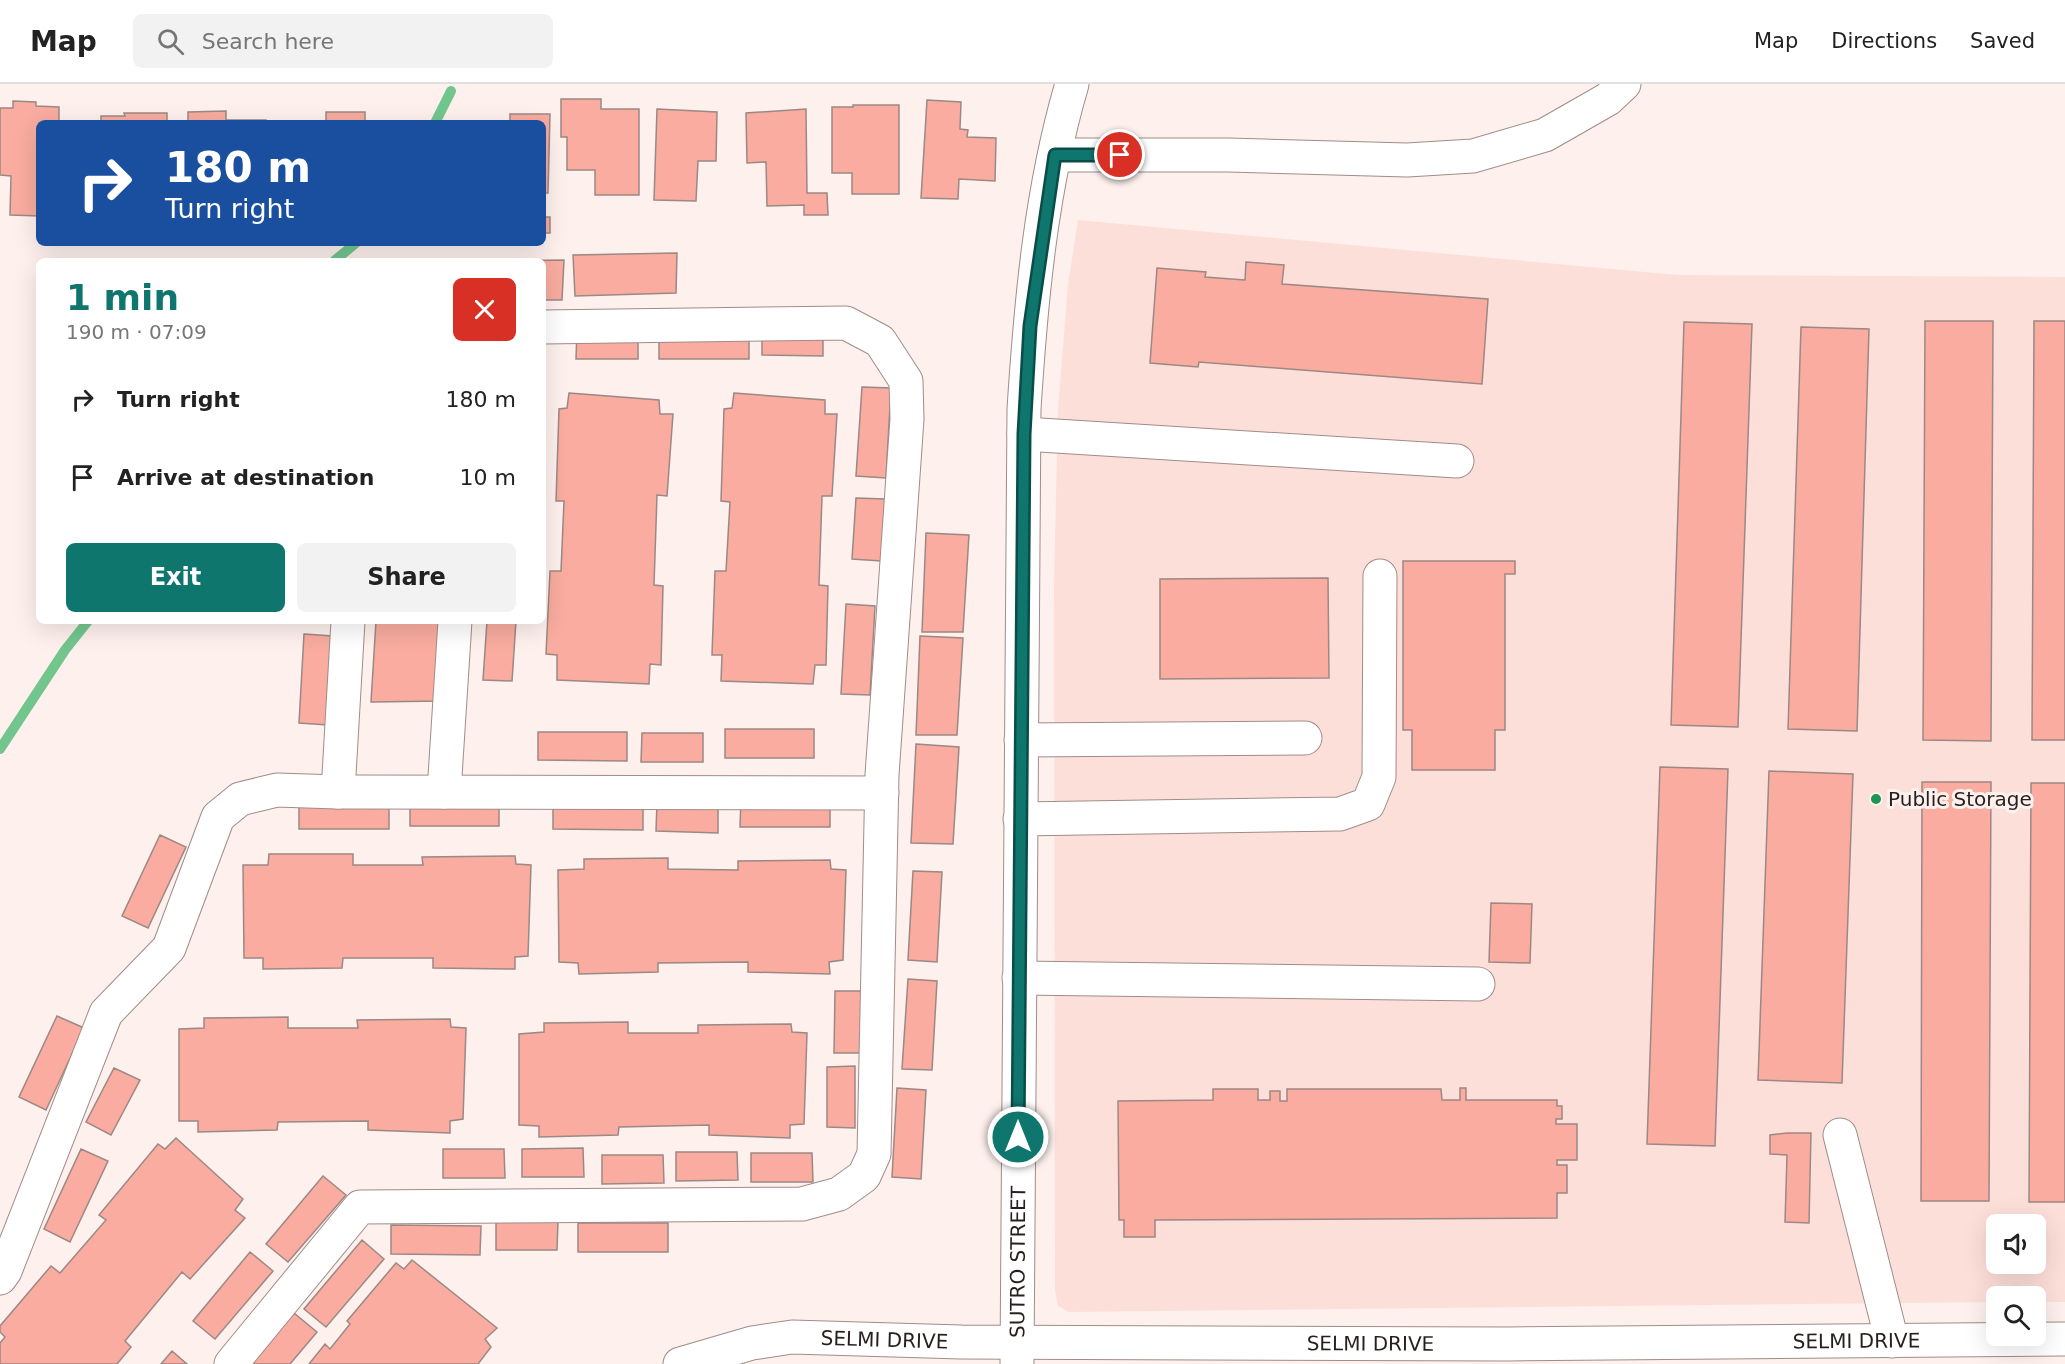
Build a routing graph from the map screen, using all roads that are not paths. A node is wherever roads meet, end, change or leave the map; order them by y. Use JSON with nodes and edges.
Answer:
{"nodes":[{"id":1,"x":1624,"y":84,"type":"edge"},
{"id":2,"x":1065,"y":87,"type":"edge"},
{"id":3,"x":1055,"y":155,"type":"junction"},
{"id":4,"x":546,"y":327,"type":"edge"},
{"id":5,"x":1024,"y":434,"type":"junction"},
{"id":6,"x":1457,"y":461,"type":"dead end"},
{"id":7,"x":1380,"y":576,"type":"dead end"},
{"id":8,"x":348,"y":624,"type":"edge"},
{"id":9,"x":455,"y":624,"type":"edge"},
{"id":10,"x":1305,"y":738,"type":"dead end"},
{"id":11,"x":1021,"y":740,"type":"junction"},
{"id":12,"x":338,"y":792,"type":"junction"},
{"id":13,"x":444,"y":792,"type":"junction"},
{"id":14,"x":882,"y":793,"type":"junction"},
{"id":15,"x":1020,"y":819,"type":"junction"},
{"id":16,"x":1019,"y":978,"type":"junction"},
{"id":17,"x":1478,"y":984,"type":"dead end"},
{"id":18,"x":1840,"y":1135,"type":"dead end"},
{"id":19,"x":0,"y":1278,"type":"edge"},
{"id":20,"x":2065,"y":1339,"type":"edge"},
{"id":21,"x":1892,"y":1341,"type":"junction"},
{"id":22,"x":1017,"y":1353,"type":"edge"},
{"id":23,"x":1850,"y":1353,"type":"edge"},
{"id":24,"x":231,"y":1364,"type":"edge"},
{"id":25,"x":680,"y":1364,"type":"edge"}],
"edges":[{"from":1,"to":3,"type":"street"},
{"from":2,"to":3,"type":"street","name":"SUTRO STREET"},
{"from":3,"to":5,"type":"street","name":"SUTRO STREET"},
{"from":4,"to":14,"type":"street"},
{"from":5,"to":6,"type":"street"},
{"from":5,"to":11,"type":"street","name":"SUTRO STREET"},
{"from":7,"to":15,"type":"street"},
{"from":8,"to":12,"type":"street"},
{"from":9,"to":13,"type":"street"},
{"from":10,"to":11,"type":"street"},
{"from":11,"to":15,"type":"street","name":"SUTRO STREET"},
{"from":12,"to":13,"type":"street"},
{"from":12,"to":19,"type":"street"},
{"from":13,"to":14,"type":"street"},
{"from":14,"to":24,"type":"street"},
{"from":15,"to":16,"type":"street","name":"SUTRO STREET"},
{"from":16,"to":17,"type":"street"},
{"from":16,"to":22,"type":"street","name":"SUTRO STREET"},
{"from":18,"to":21,"type":"street"},
{"from":20,"to":21,"type":"street","name":"SELMI DRIVE"},
{"from":21,"to":23,"type":"street","name":"SELMI DRIVE"},
{"from":22,"to":23,"type":"street","name":"SELMI DRIVE"},
{"from":22,"to":25,"type":"street","name":"SELMI DRIVE"}]}
